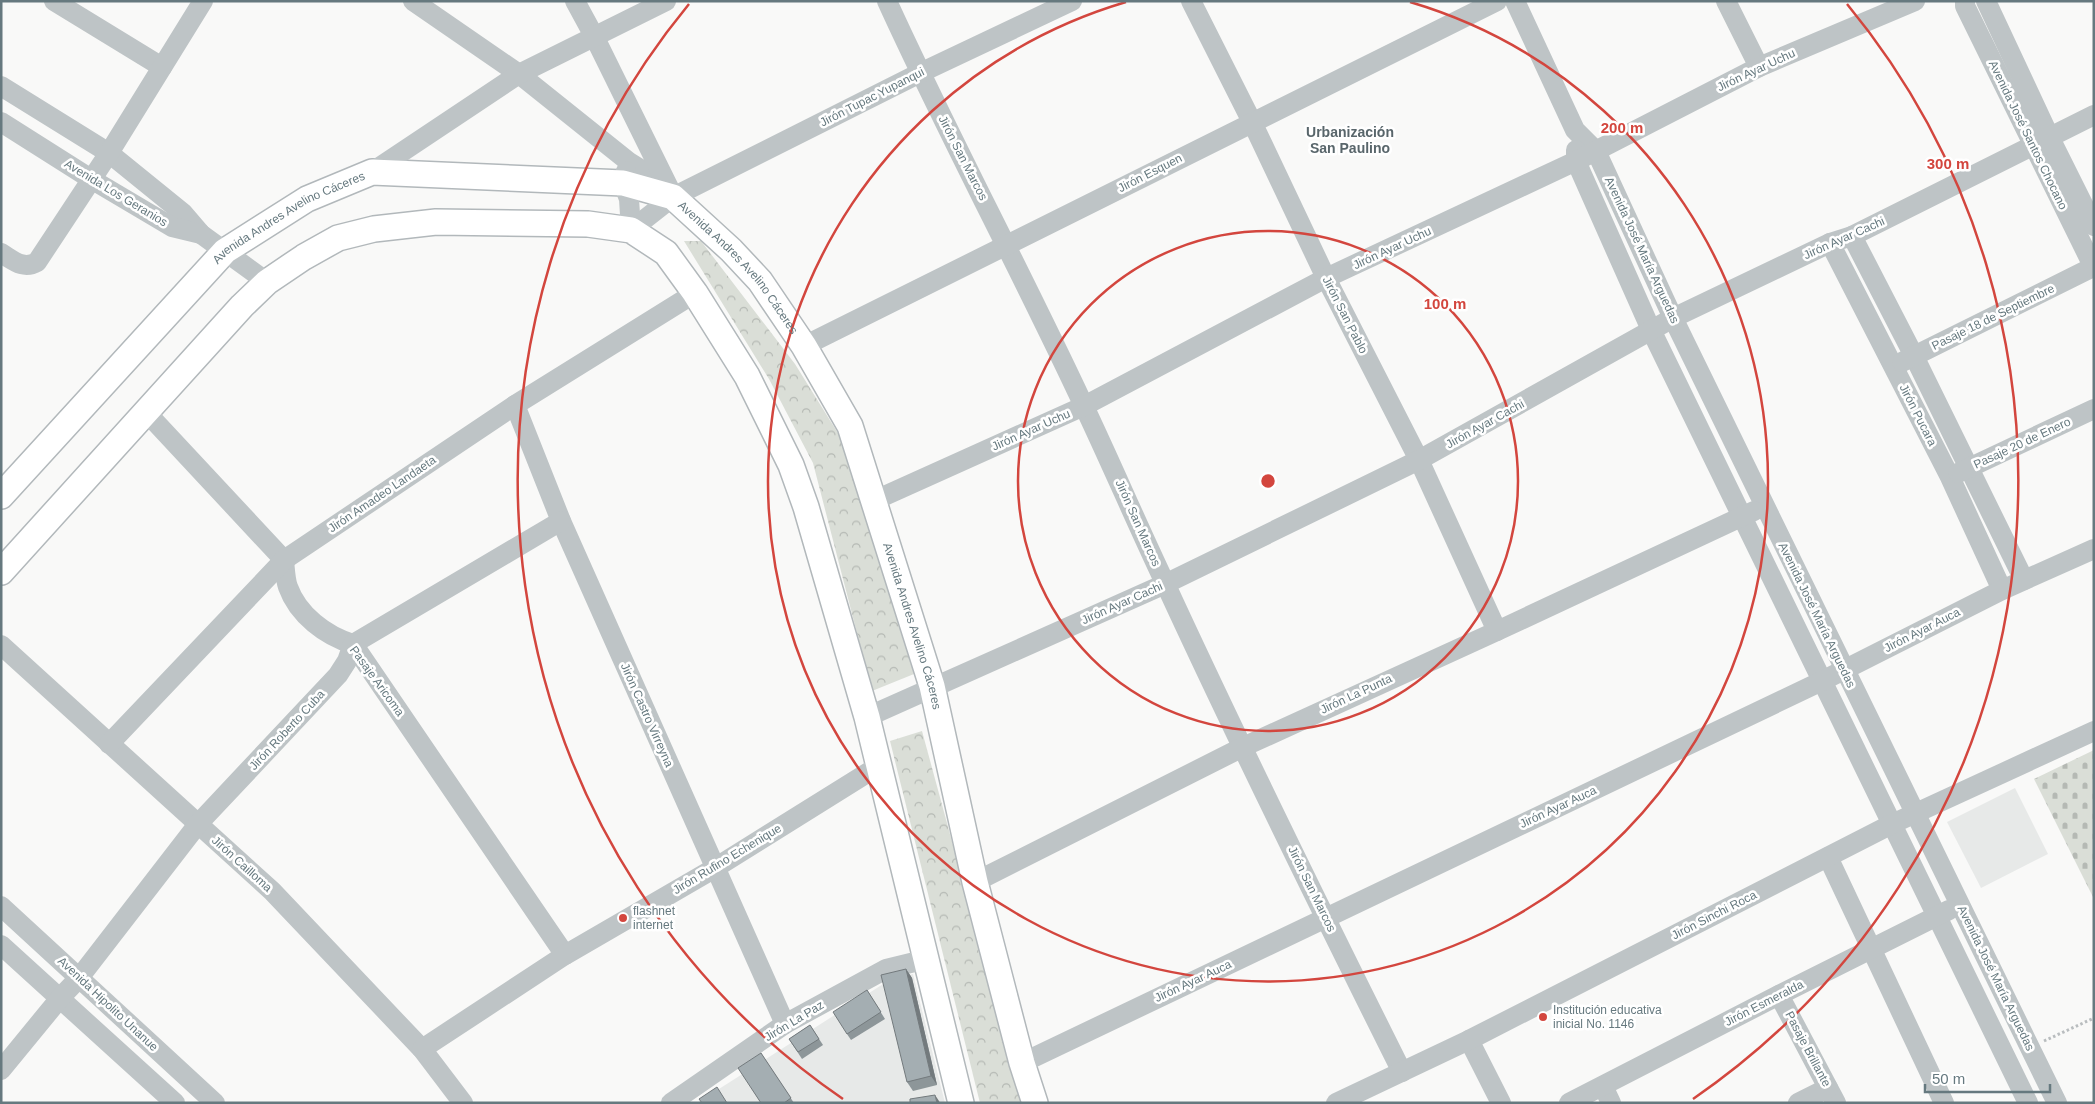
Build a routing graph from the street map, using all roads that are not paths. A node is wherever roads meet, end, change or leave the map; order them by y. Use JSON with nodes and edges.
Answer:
{"nodes":[{"id":1,"x":203,"y":1,"type":"edge"},
{"id":2,"x":575,"y":1,"type":"edge"},
{"id":3,"x":666,"y":1,"type":"edge"},
{"id":4,"x":887,"y":1,"type":"edge"},
{"id":5,"x":1072,"y":1,"type":"edge"},
{"id":6,"x":1191,"y":1,"type":"edge"},
{"id":7,"x":1497,"y":1,"type":"edge"},
{"id":8,"x":1515,"y":1,"type":"edge"},
{"id":9,"x":1726,"y":1,"type":"edge"},
{"id":10,"x":1915,"y":1,"type":"edge"},
{"id":11,"x":1965,"y":1,"type":"edge"},
{"id":12,"x":1986,"y":1,"type":"edge"},
{"id":13,"x":417,"y":3,"type":"edge"},
{"id":14,"x":64,"y":4,"type":"edge"},
{"id":15,"x":594,"y":36,"type":"junction"},
{"id":16,"x":162,"y":67,"type":"junction"},
{"id":17,"x":1759,"y":67,"type":"junction"},
{"id":18,"x":920,"y":72,"type":"junction"},
{"id":19,"x":519,"y":74,"type":"junction"},
{"id":20,"x":1,"y":86,"type":"edge"},
{"id":21,"x":2094,"y":115,"type":"edge"},
{"id":22,"x":1,"y":122,"type":"edge"},
{"id":23,"x":1252,"y":122,"type":"junction"},
{"id":24,"x":1575,"y":130,"type":"junction"},
{"id":25,"x":2041,"y":142,"type":"junction"},
{"id":26,"x":1596,"y":151,"type":"junction"},
{"id":27,"x":108,"y":153,"type":"junction"},
{"id":28,"x":1576,"y":162,"type":"junction"},
{"id":29,"x":372,"y":172,"type":"junction"},
{"id":30,"x":626,"y":173,"type":"junction"},
{"id":31,"x":91,"y":179,"type":"junction"},
{"id":32,"x":673,"y":197,"type":"junction"},
{"id":33,"x":2094,"y":226,"type":"edge"},
{"id":34,"x":631,"y":230,"type":"junction"},
{"id":35,"x":201,"y":234,"type":"junction"},
{"id":36,"x":1852,"y":236,"type":"junction"},
{"id":37,"x":1830,"y":243,"type":"junction"},
{"id":38,"x":1007,"y":245,"type":"junction"},
{"id":39,"x":225,"y":251,"type":"junction"},
{"id":40,"x":1,"y":253,"type":"edge"},
{"id":41,"x":2093,"y":268,"type":"edge"},
{"id":42,"x":1326,"y":278,"type":"junction"},
{"id":43,"x":267,"y":282,"type":"junction"},
{"id":44,"x":695,"y":293,"type":"junction"},
{"id":45,"x":1673,"y":318,"type":"junction"},
{"id":46,"x":1652,"y":332,"type":"junction"},
{"id":47,"x":804,"y":346,"type":"junction"},
{"id":48,"x":1914,"y":356,"type":"junction"},
{"id":49,"x":1893,"y":367,"type":"junction"},
{"id":50,"x":515,"y":404,"type":"junction"},
{"id":51,"x":1084,"y":406,"type":"junction"},
{"id":52,"x":2094,"y":409,"type":"edge"},
{"id":53,"x":146,"y":412,"type":"junction"},
{"id":54,"x":1419,"y":460,"type":"junction"},
{"id":55,"x":1969,"y":468,"type":"junction"},
{"id":56,"x":1950,"y":477,"type":"junction"},
{"id":57,"x":1,"y":496,"type":"edge"},
{"id":58,"x":873,"y":501,"type":"junction"},
{"id":59,"x":1764,"y":506,"type":"junction"},
{"id":60,"x":1742,"y":516,"type":"junction"},
{"id":61,"x":561,"y":521,"type":"junction"},
{"id":62,"x":2094,"y":549,"type":"edge"},
{"id":63,"x":284,"y":560,"type":"junction"},
{"id":64,"x":1,"y":572,"type":"edge"},
{"id":65,"x":2024,"y":580,"type":"junction"},
{"id":66,"x":1165,"y":584,"type":"junction"},
{"id":67,"x":2002,"y":590,"type":"junction"},
{"id":68,"x":1497,"y":631,"type":"junction"},
{"id":69,"x":353,"y":644,"type":"junction"},
{"id":70,"x":1,"y":645,"type":"edge"},
{"id":71,"x":1843,"y":669,"type":"junction"},
{"id":72,"x":1822,"y":681,"type":"junction"},
{"id":73,"x":932,"y":686,"type":"junction"},
{"id":74,"x":867,"y":716,"type":"junction"},
{"id":75,"x":2094,"y":731,"type":"edge"},
{"id":76,"x":110,"y":744,"type":"junction"},
{"id":77,"x":1243,"y":747,"type":"junction"},
{"id":78,"x":880,"y":765,"type":"junction"},
{"id":79,"x":1916,"y":813,"type":"junction"},
{"id":80,"x":198,"y":824,"type":"junction"},
{"id":81,"x":1892,"y":824,"type":"junction"},
{"id":82,"x":1828,"y":857,"type":"junction"},
{"id":83,"x":715,"y":868,"type":"junction"},
{"id":84,"x":975,"y":882,"type":"junction"},
{"id":85,"x":1960,"y":905,"type":"junction"},
{"id":86,"x":1,"y":906,"type":"edge"},
{"id":87,"x":1936,"y":916,"type":"junction"},
{"id":88,"x":1325,"y":918,"type":"junction"},
{"id":89,"x":1,"y":945,"type":"edge"},
{"id":90,"x":1871,"y":948,"type":"junction"},
{"id":91,"x":565,"y":956,"type":"junction"},
{"id":92,"x":927,"y":959,"type":"junction"},
{"id":93,"x":79,"y":978,"type":"junction"},
{"id":94,"x":1779,"y":994,"type":"junction"},
{"id":95,"x":60,"y":998,"type":"junction"},
{"id":96,"x":785,"y":1024,"type":"junction"},
{"id":97,"x":1469,"y":1040,"type":"junction"},
{"id":98,"x":422,"y":1049,"type":"junction"},
{"id":99,"x":1022,"y":1063,"type":"junction"},
{"id":100,"x":1,"y":1070,"type":"edge"},
{"id":101,"x":1402,"y":1072,"type":"junction"},
{"id":102,"x":1607,"y":1095,"type":"edge"},
{"id":103,"x":1832,"y":1096,"type":"edge"},
{"id":104,"x":174,"y":1103,"type":"edge"},
{"id":105,"x":215,"y":1103,"type":"edge"},
{"id":106,"x":463,"y":1103,"type":"edge"},
{"id":107,"x":671,"y":1103,"type":"edge"},
{"id":108,"x":961,"y":1103,"type":"edge"},
{"id":109,"x":1035,"y":1103,"type":"edge"},
{"id":110,"x":1336,"y":1103,"type":"edge"},
{"id":111,"x":1500,"y":1103,"type":"edge"},
{"id":112,"x":1569,"y":1103,"type":"edge"},
{"id":113,"x":1798,"y":1103,"type":"edge"},
{"id":114,"x":1944,"y":1103,"type":"edge"},
{"id":115,"x":2028,"y":1103,"type":"edge"},
{"id":116,"x":2057,"y":1103,"type":"edge"}],
"edges":[{"from":1,"to":16,"type":"street"},
{"from":2,"to":15,"type":"street"},
{"from":3,"to":15,"type":"street"},
{"from":4,"to":18,"type":"street","name":"Jirón San Marcos"},
{"from":5,"to":18,"type":"street","name":"Jirón Tupac Yupanqui"},
{"from":6,"to":23,"type":"street","name":"Jirón San Pablo"},
{"from":7,"to":23,"type":"street","name":"Jirón Esquen"},
{"from":8,"to":24,"type":"street","name":"Avenida José María Arguedas"},
{"from":9,"to":17,"type":"street"},
{"from":10,"to":17,"type":"street","name":"Jirón Ayar Uchu"},
{"from":11,"to":25,"type":"street","name":"Avenida José Santos Chocano"},
{"from":12,"to":25,"type":"street","name":"Avenida José Santos Chocano"},
{"from":13,"to":19,"type":"street"},
{"from":14,"to":16,"type":"street"},
{"from":15,"to":19,"type":"street"},
{"from":15,"to":32,"type":"street"},
{"from":16,"to":27,"type":"street"},
{"from":17,"to":26,"type":"street","name":"Jirón Ayar Uchu"},
{"from":18,"to":32,"type":"street","name":"Jirón Tupac Yupanqui"},
{"from":18,"to":38,"type":"street","name":"Jirón San Marcos"},
{"from":19,"to":29,"type":"street"},
{"from":19,"to":30,"type":"street"},
{"from":20,"to":27,"type":"street","name":"Avenida Los Geranios"},
{"from":21,"to":25,"type":"street","name":"Jirón Ayar Cachi"},
{"from":22,"to":31,"type":"street","name":"Avenida Los Geranios"},
{"from":23,"to":38,"type":"street","name":"Jirón Esquen"},
{"from":23,"to":42,"type":"street","name":"Jirón San Pablo"},
{"from":24,"to":26,"type":"street","name":"Avenida José María Arguedas"},
{"from":24,"to":28,"type":"street","name":"Avenida José María Arguedas"},
{"from":25,"to":33,"type":"street","name":"Avenida José Santos Chocano"},
{"from":25,"to":36,"type":"street","name":"Jirón Ayar Cachi"},
{"from":25,"to":41,"type":"street","name":"Avenida José Santos Chocano"},
{"from":26,"to":28,"type":"street","name":"Jirón Ayar Uchu"},
{"from":26,"to":45,"type":"street","name":"Avenida José María Arguedas"},
{"from":27,"to":31,"type":"street"},
{"from":27,"to":35,"type":"street","name":"Avenida Los Geranios"},
{"from":28,"to":42,"type":"street","name":"Jirón Ayar Uchu"},
{"from":28,"to":46,"type":"street","name":"Avenida José María Arguedas"},
{"from":29,"to":30,"type":"main road","name":"Avenida Andres Avelino Cáceres"},
{"from":29,"to":39,"type":"main road","name":"Avenida Andres Avelino Cáceres"},
{"from":30,"to":32,"type":"main road","name":"Avenida Andres Avelino Cáceres"},
{"from":30,"to":34,"type":"street"},
{"from":31,"to":35,"type":"street","name":"Avenida Los Geranios"},
{"from":31,"to":40,"type":"street"},
{"from":32,"to":34,"type":"street","name":"Jirón Tupac Yupanqui"},
{"from":32,"to":47,"type":"main road","name":"Avenida Andres Avelino Cáceres"},
{"from":34,"to":43,"type":"main road"},
{"from":34,"to":44,"type":"main road"},
{"from":35,"to":39,"type":"street"},
{"from":36,"to":37,"type":"street","name":"Jirón Ayar Cachi"},
{"from":36,"to":48,"type":"street","name":"Jirón Pucara"},
{"from":37,"to":45,"type":"street","name":"Jirón Ayar Cachi"},
{"from":37,"to":49,"type":"street","name":"Jirón Pucara"},
{"from":38,"to":47,"type":"street","name":"Jirón Esquen"},
{"from":38,"to":51,"type":"street","name":"Jirón San Marcos"},
{"from":39,"to":43,"type":"street"},
{"from":39,"to":57,"type":"main road","name":"Avenida Andres Avelino Cáceres"},
{"from":41,"to":48,"type":"street","name":"Pasaje 18 de Septiembre"},
{"from":42,"to":51,"type":"street","name":"Jirón Ayar Uchu"},
{"from":42,"to":54,"type":"street","name":"Jirón San Pablo"},
{"from":43,"to":53,"type":"main road"},
{"from":44,"to":50,"type":"street","name":"Jirón Amadeo Landaeta"},
{"from":44,"to":74,"type":"main road"},
{"from":45,"to":46,"type":"street","name":"Jirón Ayar Cachi"},
{"from":45,"to":59,"type":"street","name":"Avenida José María Arguedas"},
{"from":46,"to":54,"type":"street","name":"Jirón Ayar Cachi"},
{"from":46,"to":60,"type":"street","name":"Avenida José María Arguedas"},
{"from":47,"to":58,"type":"main road","name":"Avenida Andres Avelino Cáceres"},
{"from":48,"to":49,"type":"street","name":"Pasaje 18 de Septiembre"},
{"from":48,"to":55,"type":"street","name":"Jirón Pucara"},
{"from":49,"to":56,"type":"street","name":"Jirón Pucara"},
{"from":50,"to":61,"type":"street","name":"Jirón Castro Virreyna"},
{"from":50,"to":63,"type":"street","name":"Jirón Amadeo Landaeta"},
{"from":51,"to":58,"type":"street","name":"Jirón Ayar Uchu"},
{"from":51,"to":66,"type":"street","name":"Jirón San Marcos"},
{"from":52,"to":55,"type":"street","name":"Pasaje 20 de Enero"},
{"from":53,"to":63,"type":"street"},
{"from":53,"to":64,"type":"main road"},
{"from":54,"to":66,"type":"street","name":"Jirón Ayar Cachi"},
{"from":54,"to":68,"type":"street","name":"Jirón San Pablo"},
{"from":55,"to":56,"type":"street","name":"Pasaje 20 de Enero"},
{"from":55,"to":65,"type":"street","name":"Jirón Pucara"},
{"from":56,"to":67,"type":"street","name":"Jirón Pucara"},
{"from":58,"to":73,"type":"main road","name":"Avenida Andres Avelino Cáceres"},
{"from":59,"to":60,"type":"street","name":"Jirón La Punta"},
{"from":59,"to":71,"type":"street","name":"Avenida José María Arguedas"},
{"from":60,"to":68,"type":"street","name":"Jirón La Punta"},
{"from":60,"to":72,"type":"street","name":"Avenida José María Arguedas"},
{"from":61,"to":69,"type":"street"},
{"from":61,"to":83,"type":"street","name":"Jirón Castro Virreyna"},
{"from":62,"to":65,"type":"street","name":"Jirón Ayar Auca"},
{"from":63,"to":69,"type":"street","name":"Pasaje Aricoma"},
{"from":63,"to":76,"type":"street","name":"Jirón Amadeo Landaeta"},
{"from":65,"to":67,"type":"street","name":"Jirón Ayar Auca"},
{"from":66,"to":73,"type":"street","name":"Jirón Ayar Cachi"},
{"from":66,"to":77,"type":"street","name":"Jirón San Marcos"},
{"from":67,"to":71,"type":"street","name":"Jirón Ayar Auca"},
{"from":68,"to":77,"type":"street","name":"Jirón La Punta"},
{"from":69,"to":80,"type":"street","name":"Jirón Roberto Cuba"},
{"from":69,"to":91,"type":"street","name":"Pasaje Aricoma"},
{"from":70,"to":76,"type":"street","name":"Jirón Cailloma"},
{"from":71,"to":72,"type":"street","name":"Jirón Ayar Auca"},
{"from":71,"to":79,"type":"street","name":"Avenida José María Arguedas"},
{"from":72,"to":81,"type":"street","name":"Avenida José María Arguedas"},
{"from":72,"to":88,"type":"street","name":"Jirón Ayar Auca"},
{"from":73,"to":74,"type":"street","name":"Jirón Ayar Cachi"},
{"from":73,"to":84,"type":"main road","name":"Avenida Andres Avelino Cáceres"},
{"from":74,"to":78,"type":"main road"},
{"from":75,"to":79,"type":"street","name":"Jirón Sinchi Roca"},
{"from":76,"to":80,"type":"street","name":"Jirón Cailloma"},
{"from":77,"to":84,"type":"street","name":"Jirón La Punta"},
{"from":77,"to":88,"type":"street","name":"Jirón San Marcos"},
{"from":78,"to":83,"type":"street","name":"Jirón Rufino Echenique"},
{"from":78,"to":92,"type":"main road"},
{"from":79,"to":81,"type":"street","name":"Jirón Sinchi Roca"},
{"from":79,"to":85,"type":"street","name":"Avenida José María Arguedas"},
{"from":80,"to":93,"type":"street","name":"Jirón Roberto Cuba"},
{"from":80,"to":98,"type":"street","name":"Jirón Cailloma"},
{"from":81,"to":82,"type":"street","name":"Jirón Sinchi Roca"},
{"from":81,"to":87,"type":"street","name":"Avenida José María Arguedas"},
{"from":82,"to":90,"type":"street"},
{"from":82,"to":97,"type":"street","name":"Jirón Sinchi Roca"},
{"from":83,"to":91,"type":"street","name":"Jirón Rufino Echenique"},
{"from":83,"to":96,"type":"street","name":"Jirón Castro Virreyna"},
{"from":84,"to":99,"type":"main road","name":"Avenida Andres Avelino Cáceres"},
{"from":85,"to":87,"type":"street","name":"Jirón Esmeralda"},
{"from":85,"to":116,"type":"street","name":"Avenida José María Arguedas"},
{"from":86,"to":93,"type":"street","name":"Avenida Hipolito Unanue"},
{"from":87,"to":90,"type":"street","name":"Jirón Esmeralda"},
{"from":87,"to":115,"type":"street","name":"Avenida José María Arguedas"},
{"from":88,"to":99,"type":"street","name":"Jirón Ayar Auca"},
{"from":88,"to":101,"type":"street","name":"Jirón San Marcos"},
{"from":89,"to":95,"type":"street"},
{"from":90,"to":94,"type":"street","name":"Jirón Esmeralda"},
{"from":90,"to":114,"type":"street"},
{"from":91,"to":98,"type":"street","name":"Jirón Rufino Echenique"},
{"from":92,"to":96,"type":"street","name":"Jirón La Paz"},
{"from":92,"to":108,"type":"main road"},
{"from":93,"to":95,"type":"street","name":"Jirón Roberto Cuba"},
{"from":93,"to":105,"type":"street","name":"Avenida Hipolito Unanue"},
{"from":94,"to":102,"type":"street","name":"Jirón Esmeralda"},
{"from":94,"to":103,"type":"street","name":"Pasaje Brillante"},
{"from":95,"to":100,"type":"street","name":"Jirón Roberto Cuba"},
{"from":95,"to":104,"type":"street"},
{"from":96,"to":107,"type":"street","name":"Jirón La Paz"},
{"from":97,"to":101,"type":"street","name":"Jirón Sinchi Roca"},
{"from":97,"to":111,"type":"street"},
{"from":98,"to":106,"type":"street","name":"Jirón Cailloma"},
{"from":99,"to":109,"type":"main road","name":"Avenida Andres Avelino Cáceres"},
{"from":101,"to":110,"type":"street","name":"Jirón Sinchi Roca"},
{"from":102,"to":112,"type":"street","name":"Jirón Esmeralda"},
{"from":103,"to":113,"type":"street"}]}
